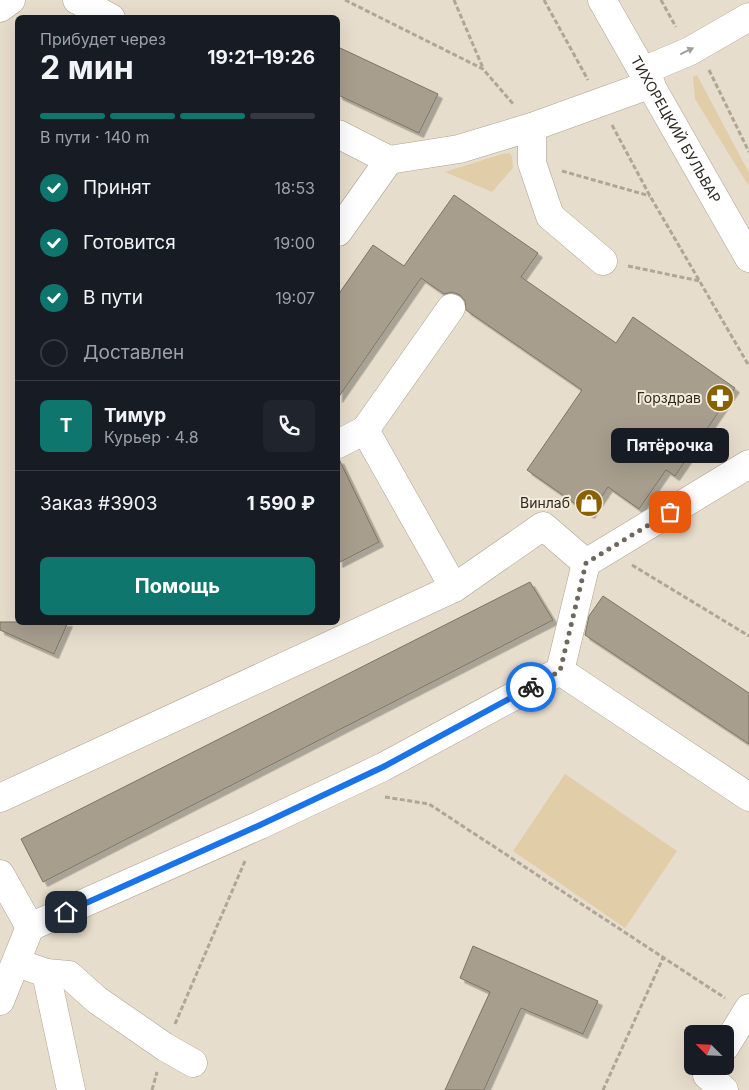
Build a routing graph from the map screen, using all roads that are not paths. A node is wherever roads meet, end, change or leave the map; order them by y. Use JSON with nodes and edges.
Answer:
{"nodes":[{"id":1,"x":11,"y":0,"type":"edge"},
{"id":2,"x":77,"y":0,"type":"edge"},
{"id":3,"x":602,"y":0,"type":"edge"},
{"id":4,"x":0,"y":8,"type":"edge"},
{"id":5,"x":105,"y":15,"type":"edge"},
{"id":6,"x":749,"y":17,"type":"edge"},
{"id":7,"x":647,"y":77,"type":"junction"},
{"id":8,"x":532,"y":126,"type":"junction"},
{"id":9,"x":340,"y":135,"type":"edge"},
{"id":10,"x":389,"y":160,"type":"junction"},
{"id":11,"x":340,"y":229,"type":"edge"},
{"id":12,"x":749,"y":258,"type":"edge"},
{"id":13,"x":603,"y":261,"type":"road end"},
{"id":14,"x":451,"y":308,"type":"dead end"},
{"id":15,"x":365,"y":430,"type":"junction"},
{"id":16,"x":340,"y":443,"type":"edge"},
{"id":17,"x":749,"y":464,"type":"edge"},
{"id":18,"x":596,"y":556,"type":"junction"},
{"id":19,"x":454,"y":588,"type":"junction"},
{"id":20,"x":560,"y":671,"type":"junction"},
{"id":21,"x":749,"y":796,"type":"edge"},
{"id":22,"x":0,"y":798,"type":"edge"},
{"id":23,"x":0,"y":874,"type":"edge"},
{"id":24,"x":30,"y":927,"type":"junction"},
{"id":25,"x":16,"y":962,"type":"junction"},
{"id":26,"x":46,"y":973,"type":"junction"},
{"id":27,"x":0,"y":1001,"type":"edge"},
{"id":28,"x":748,"y":1010,"type":"edge"},
{"id":29,"x":734,"y":1033,"type":"edge"},
{"id":30,"x":193,"y":1063,"type":"dead end"},
{"id":31,"x":708,"y":1075,"type":"edge"},
{"id":32,"x":71,"y":1090,"type":"edge"},
{"id":33,"x":724,"y":1090,"type":"edge"}],
"edges":[{"from":1,"to":4,"type":"street"},
{"from":2,"to":5,"type":"street"},
{"from":3,"to":7,"type":"street","name":"ТИХОРЕЦКИЙ БУЛЬВАР"},
{"from":7,"to":6,"type":"street","one_way":true},
{"from":7,"to":8,"type":"street"},
{"from":7,"to":12,"type":"street","name":"ТИХОРЕЦКИЙ БУЛЬВАР"},
{"from":8,"to":10,"type":"street"},
{"from":8,"to":13,"type":"street"},
{"from":9,"to":10,"type":"street"},
{"from":10,"to":11,"type":"street"},
{"from":14,"to":15,"type":"street"},
{"from":15,"to":16,"type":"street"},
{"from":15,"to":19,"type":"street"},
{"from":17,"to":18,"type":"street"},
{"from":18,"to":19,"type":"street"},
{"from":18,"to":20,"type":"street"},
{"from":19,"to":22,"type":"street"},
{"from":20,"to":21,"type":"street"},
{"from":20,"to":24,"type":"street"},
{"from":23,"to":24,"type":"street"},
{"from":24,"to":25,"type":"street"},
{"from":25,"to":26,"type":"street"},
{"from":25,"to":27,"type":"street"},
{"from":26,"to":30,"type":"street"},
{"from":26,"to":32,"type":"street"},
{"from":28,"to":29,"type":"street"},
{"from":31,"to":33,"type":"street"}]}
